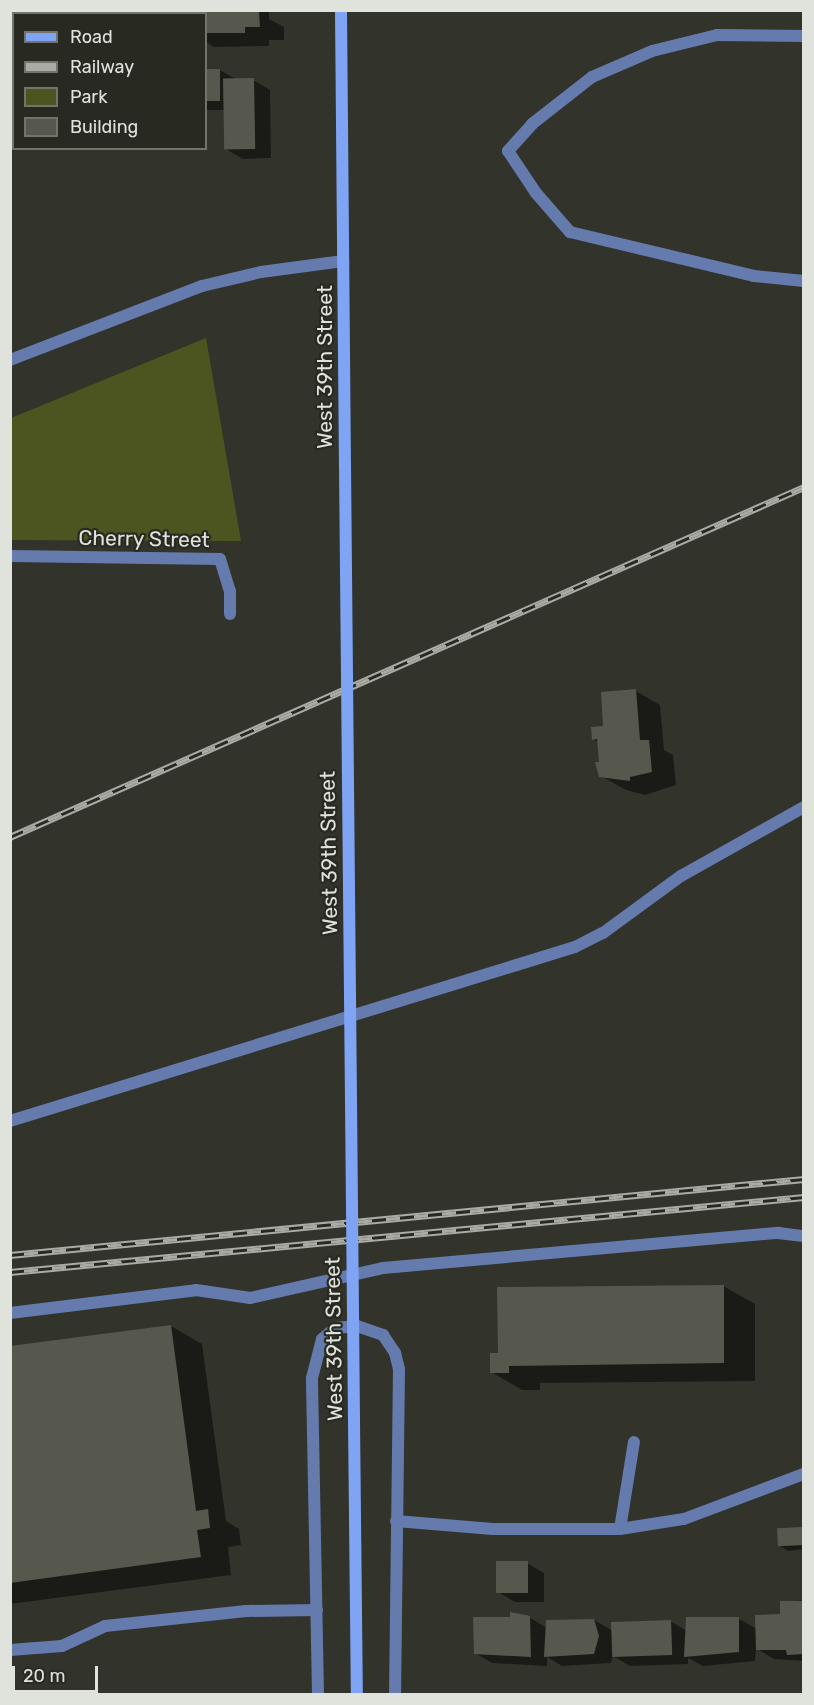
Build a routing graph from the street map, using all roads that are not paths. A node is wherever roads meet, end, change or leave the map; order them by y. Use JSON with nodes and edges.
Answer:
{"nodes":[{"id":1,"x":341,"y":10,"type":"edge"},
{"id":2,"x":804,"y":36,"type":"edge"},
{"id":3,"x":344,"y":261,"type":"junction"},
{"id":4,"x":804,"y":281,"type":"edge"},
{"id":5,"x":10,"y":360,"type":"edge"},
{"id":6,"x":10,"y":556,"type":"edge"},
{"id":7,"x":230,"y":614,"type":"dead end"},
{"id":8,"x":804,"y":807,"type":"edge"},
{"id":9,"x":10,"y":1121,"type":"edge"},
{"id":10,"x":804,"y":1236,"type":"edge"},
{"id":11,"x":10,"y":1313,"type":"edge"},
{"id":12,"x":634,"y":1442,"type":"dead end"},
{"id":13,"x":804,"y":1474,"type":"edge"},
{"id":14,"x":396,"y":1521,"type":"junction"},
{"id":15,"x":620,"y":1529,"type":"junction"},
{"id":16,"x":317,"y":1610,"type":"junction"},
{"id":17,"x":10,"y":1650,"type":"edge"},
{"id":18,"x":318,"y":1695,"type":"edge"},
{"id":19,"x":357,"y":1695,"type":"edge"},
{"id":20,"x":394,"y":1695,"type":"edge"}],
"edges":[{"from":1,"to":3,"type":"street","name":"West 39th Street"},
{"from":2,"to":4,"type":"street"},
{"from":3,"to":5,"type":"street"},
{"from":3,"to":19,"type":"street","name":"West 39th Street","bridge":true},
{"from":6,"to":7,"type":"street","name":"Cherry Street"},
{"from":8,"to":9,"type":"street"},
{"from":10,"to":11,"type":"street"},
{"from":12,"to":15,"type":"street"},
{"from":13,"to":15,"type":"street"},
{"from":14,"to":15,"type":"street"},
{"from":14,"to":16,"type":"street"},
{"from":14,"to":20,"type":"street"},
{"from":16,"to":17,"type":"street"},
{"from":16,"to":18,"type":"street"}]}
